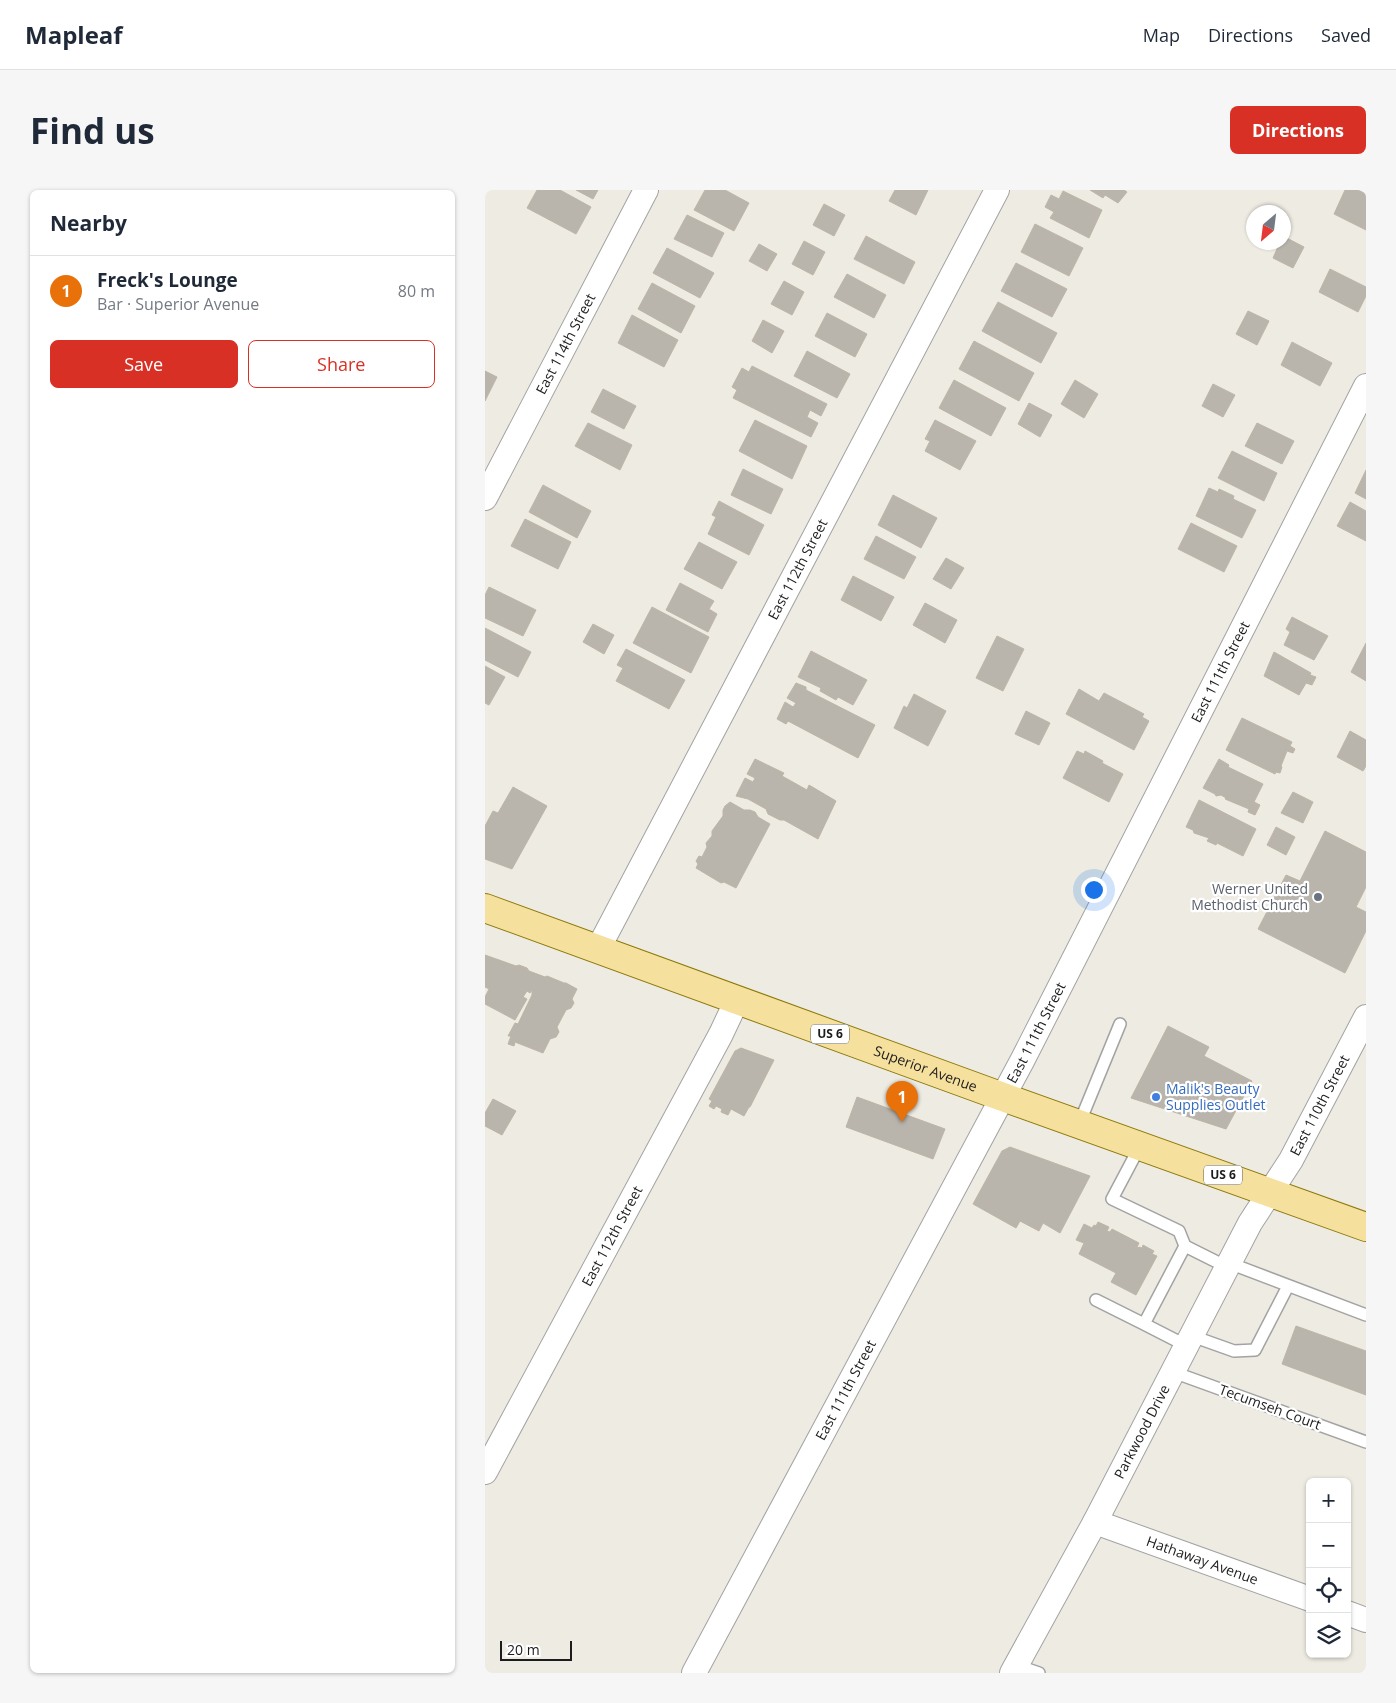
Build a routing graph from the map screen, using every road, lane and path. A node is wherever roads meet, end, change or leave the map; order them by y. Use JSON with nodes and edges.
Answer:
{"nodes":[{"id":1,"x":646,"y":190,"type":"edge"},
{"id":2,"x":997,"y":190,"type":"edge"},
{"id":3,"x":1366,"y":386,"type":"edge"},
{"id":4,"x":485,"y":498,"type":"edge"},
{"id":5,"x":485,"y":908,"type":"edge"},
{"id":6,"x":598,"y":949,"type":"junction"},
{"id":7,"x":737,"y":1000,"type":"junction"},
{"id":8,"x":1366,"y":1017,"type":"edge"},
{"id":9,"x":1120,"y":1024,"type":"dead end"},
{"id":10,"x":1003,"y":1097,"type":"junction"},
{"id":11,"x":1079,"y":1124,"type":"junction"},
{"id":12,"x":1140,"y":1146,"type":"junction"},
{"id":13,"x":1271,"y":1192,"type":"junction"},
{"id":14,"x":1366,"y":1227,"type":"edge"},
{"id":15,"x":1185,"y":1246,"type":"junction"},
{"id":16,"x":1228,"y":1265,"type":"junction"},
{"id":17,"x":1288,"y":1286,"type":"junction"},
{"id":18,"x":1097,"y":1300,"type":"dead end"},
{"id":19,"x":1366,"y":1315,"type":"edge"},
{"id":20,"x":1144,"y":1324,"type":"junction"},
{"id":21,"x":1190,"y":1341,"type":"junction"},
{"id":22,"x":1173,"y":1372,"type":"junction"},
{"id":23,"x":1366,"y":1442,"type":"edge"},
{"id":24,"x":485,"y":1472,"type":"edge"},
{"id":25,"x":1095,"y":1522,"type":"junction"},
{"id":26,"x":1306,"y":1598,"type":"edge"},
{"id":27,"x":1351,"y":1614,"type":"edge"},
{"id":28,"x":1366,"y":1620,"type":"edge"},
{"id":29,"x":1014,"y":1669,"type":"edge"},
{"id":30,"x":695,"y":1673,"type":"edge"},
{"id":31,"x":1039,"y":1673,"type":"edge"}],
"edges":[{"from":1,"to":4,"type":"street","name":"East 114th Street"},
{"from":2,"to":6,"type":"street","name":"East 112th Street"},
{"from":3,"to":10,"type":"street","name":"East 111th Street"},
{"from":5,"to":6,"type":"main road","name":"Superior Avenue","number":"US 6"},
{"from":6,"to":7,"type":"main road","name":"Superior Avenue","number":"US 6"},
{"from":7,"to":10,"type":"main road","name":"Superior Avenue","number":"US 6"},
{"from":7,"to":24,"type":"street","name":"East 112th Street"},
{"from":8,"to":13,"type":"street","name":"East 110th Street"},
{"from":9,"to":11,"type":"lane"},
{"from":10,"to":11,"type":"main road","name":"Superior Avenue","number":"US 6"},
{"from":10,"to":30,"type":"street","name":"East 111th Street"},
{"from":11,"to":12,"type":"main road","name":"Superior Avenue","number":"US 6"},
{"from":12,"to":13,"type":"main road","name":"Superior Avenue","number":"US 6"},
{"from":12,"to":15,"type":"lane"},
{"from":13,"to":14,"type":"main road","name":"Superior Avenue","number":"US 6"},
{"from":13,"to":16,"type":"street","name":"Parkwood Drive"},
{"from":15,"to":16,"type":"lane"},
{"from":15,"to":20,"type":"lane"},
{"from":16,"to":17,"type":"lane"},
{"from":16,"to":21,"type":"street","name":"Parkwood Drive"},
{"from":17,"to":19,"type":"lane"},
{"from":17,"to":21,"type":"lane"},
{"from":18,"to":20,"type":"lane"},
{"from":20,"to":21,"type":"lane"},
{"from":21,"to":22,"type":"street","name":"Parkwood Drive"},
{"from":22,"to":23,"type":"lane","name":"Tecumseh Court"},
{"from":22,"to":25,"type":"street","name":"Parkwood Drive"},
{"from":25,"to":26,"type":"street","name":"Hathaway Avenue"},
{"from":25,"to":29,"type":"street","name":"Parkwood Drive"},
{"from":27,"to":28,"type":"street"},
{"from":29,"to":31,"type":"lane"}]}
